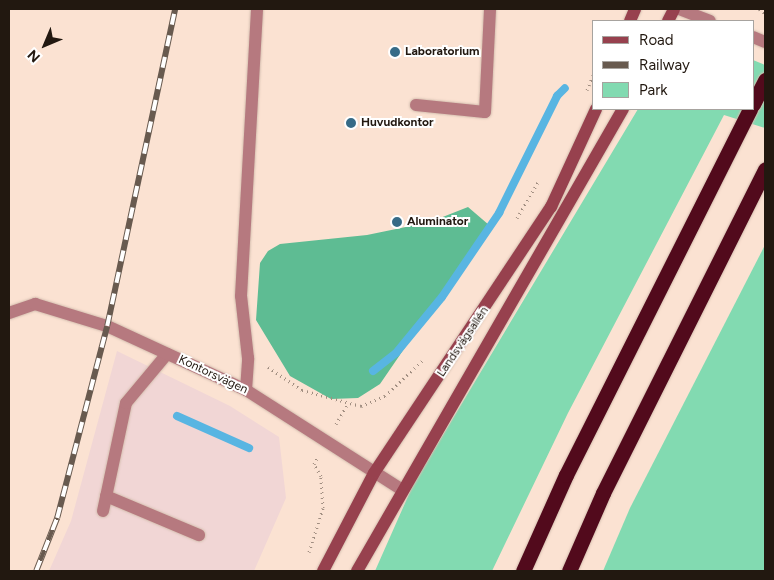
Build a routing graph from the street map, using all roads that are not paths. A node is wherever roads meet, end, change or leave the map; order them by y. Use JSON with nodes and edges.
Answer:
{"nodes":[{"id":1,"x":258,"y":9,"type":"edge"},
{"id":2,"x":490,"y":9,"type":"edge"},
{"id":3,"x":679,"y":9,"type":"edge"},
{"id":4,"x":707,"y":20,"type":"edge"},
{"id":5,"x":765,"y":80,"type":"edge"},
{"id":6,"x":754,"y":102,"type":"edge"},
{"id":7,"x":416,"y":105,"type":"dead end"},
{"id":8,"x":596,"y":110,"type":"edge"},
{"id":9,"x":622,"y":110,"type":"edge"},
{"id":10,"x":749,"y":110,"type":"edge"},
{"id":11,"x":765,"y":169,"type":"edge"},
{"id":12,"x":9,"y":313,"type":"edge"},
{"id":13,"x":167,"y":354,"type":"junction"},
{"id":14,"x":246,"y":390,"type":"junction"},
{"id":15,"x":374,"y":473,"type":"junction"},
{"id":16,"x":401,"y":489,"type":"junction"},
{"id":17,"x":106,"y":496,"type":"junction"},
{"id":18,"x":103,"y":511,"type":"dead end"},
{"id":19,"x":199,"y":535,"type":"dead end"},
{"id":20,"x":323,"y":571,"type":"edge"},
{"id":21,"x":357,"y":571,"type":"edge"},
{"id":22,"x":523,"y":571,"type":"edge"},
{"id":23,"x":569,"y":571,"type":"edge"}],
"edges":[{"from":1,"to":14,"type":"street"},
{"from":2,"to":7,"type":"street"},
{"from":3,"to":4,"type":"street"},
{"from":5,"to":6,"type":"highway"},
{"from":8,"to":15,"type":"main road","name":"Landsvägsallén"},
{"from":9,"to":16,"type":"main road","name":"Landsvägsallén"},
{"from":10,"to":22,"type":"highway"},
{"from":11,"to":23,"type":"highway"},
{"from":12,"to":13,"type":"street","name":"Kontorsvägen"},
{"from":13,"to":14,"type":"street","name":"Kontorsvägen"},
{"from":13,"to":17,"type":"street"},
{"from":14,"to":15,"type":"street","name":"Kontorsvägen"},
{"from":15,"to":16,"type":"street","name":"Kontorsvägen"},
{"from":15,"to":20,"type":"main road","name":"Landsvägsallén"},
{"from":16,"to":21,"type":"main road","name":"Landsvägsallén"},
{"from":17,"to":18,"type":"street"},
{"from":17,"to":19,"type":"street"}]}
